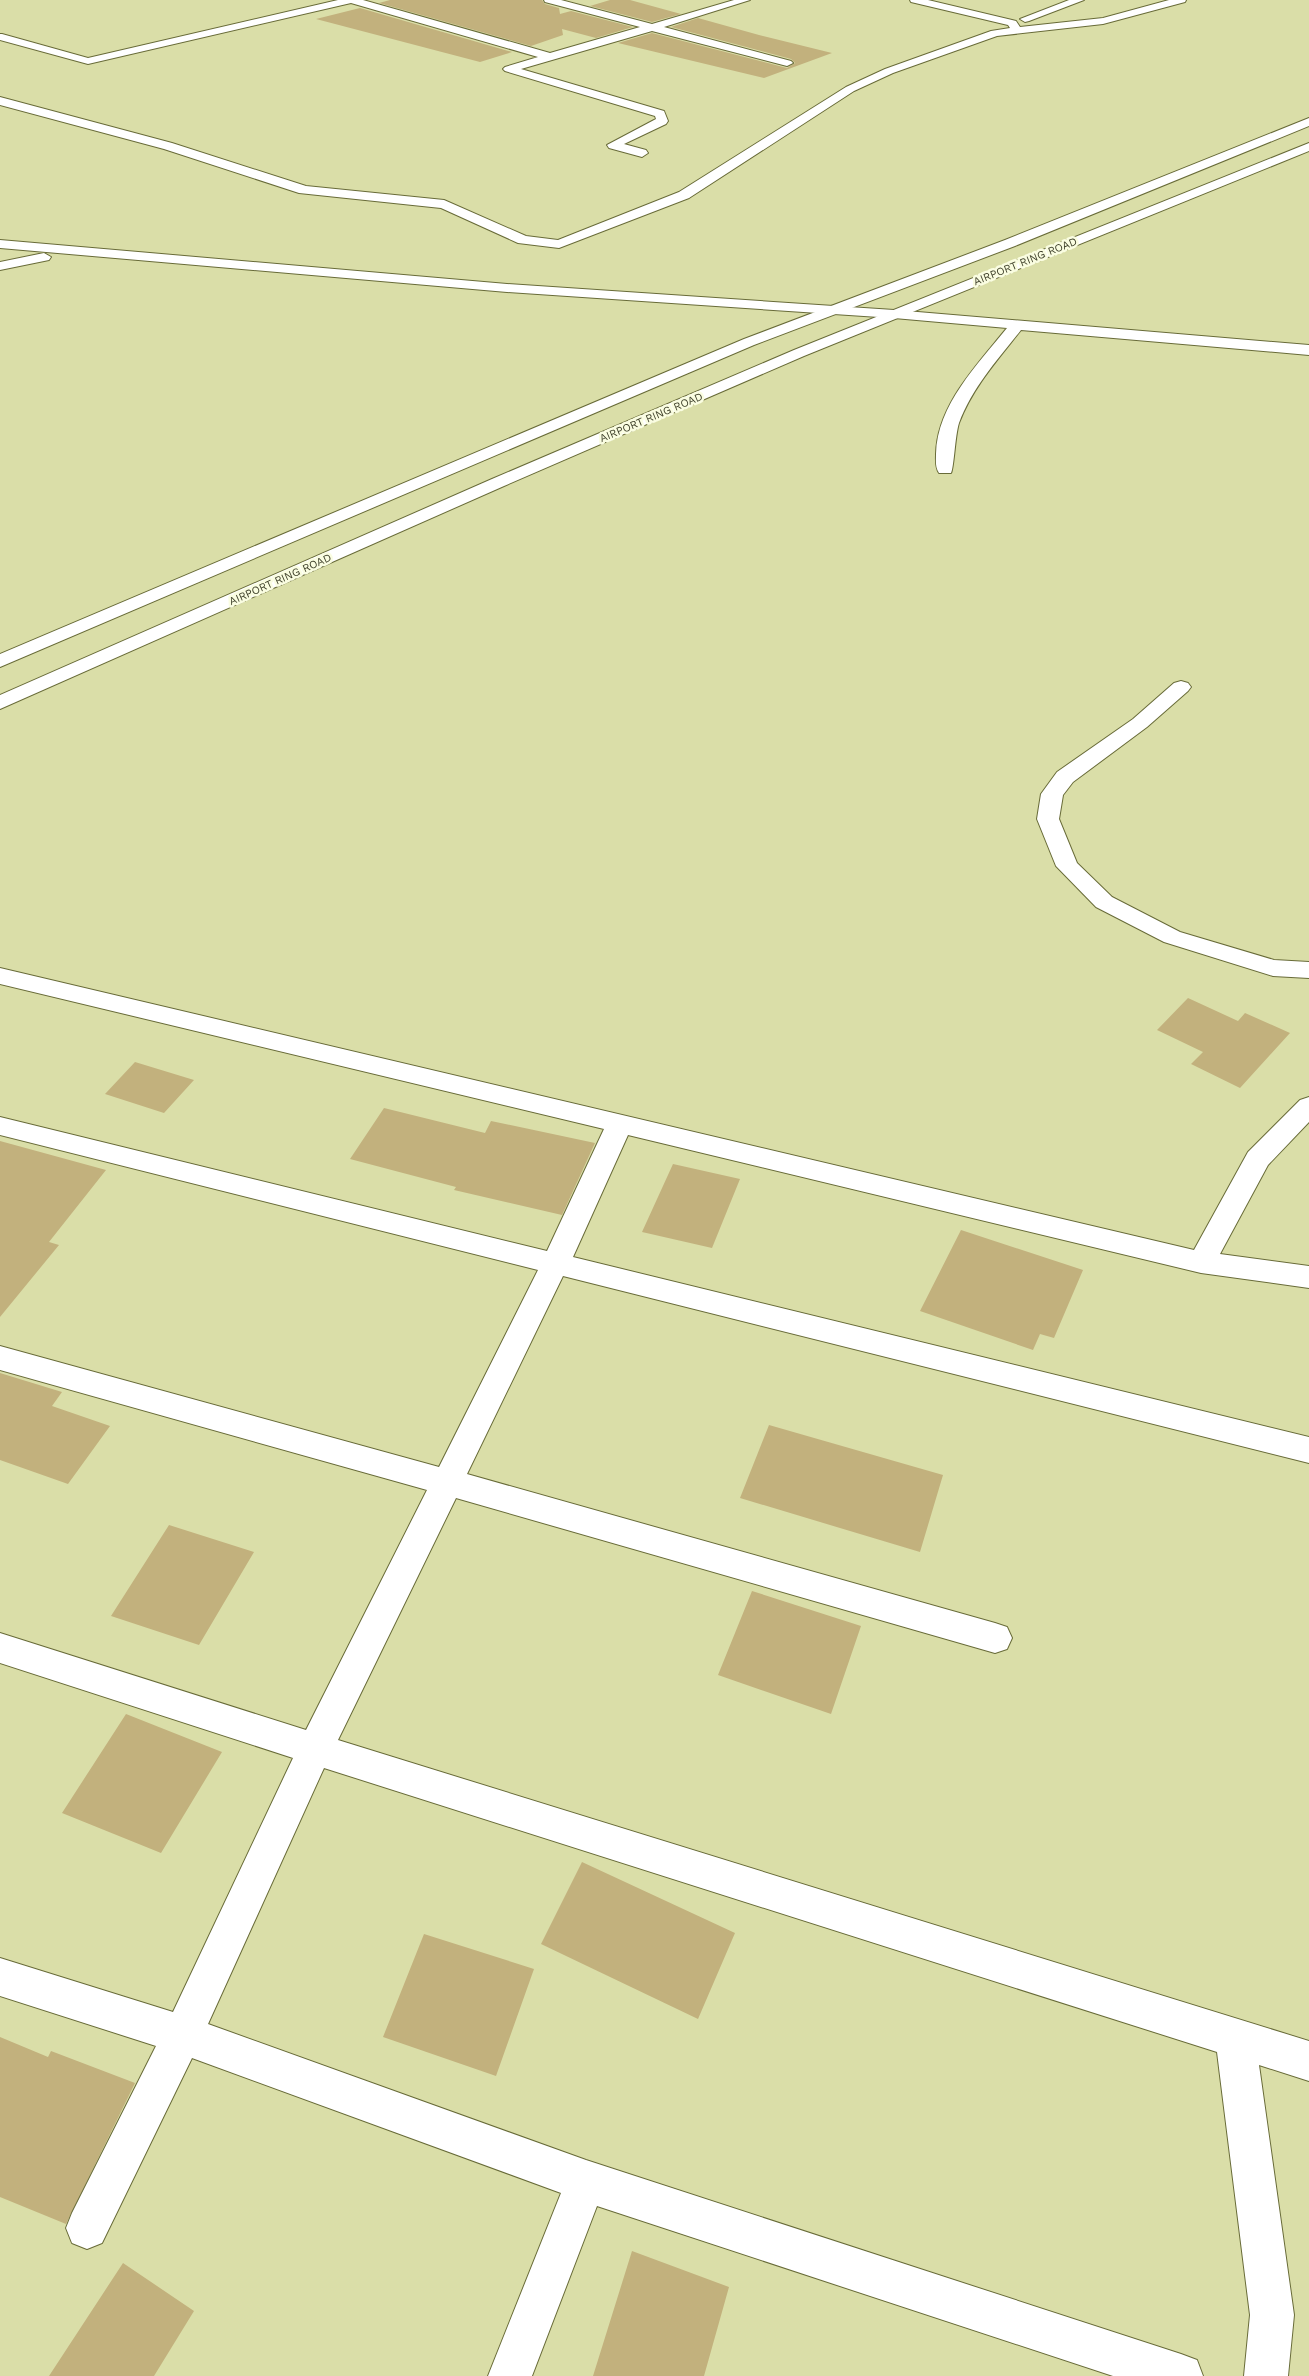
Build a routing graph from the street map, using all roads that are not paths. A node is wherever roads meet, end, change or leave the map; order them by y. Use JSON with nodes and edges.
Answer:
{"nodes":[{"id":1,"x":351,"y":0,"type":"edge"},
{"id":2,"x":549,"y":0,"type":"edge"},
{"id":3,"x":740,"y":0,"type":"edge"},
{"id":4,"x":915,"y":0,"type":"edge"},
{"id":5,"x":1079,"y":0,"type":"edge"},
{"id":6,"x":1181,"y":0,"type":"edge"},
{"id":7,"x":652,"y":27,"type":"junction"},
{"id":8,"x":1015,"y":27,"type":"junction"},
{"id":9,"x":2,"y":37,"type":"dead end"},
{"id":10,"x":550,"y":57,"type":"junction"},
{"id":11,"x":787,"y":63,"type":"dead end"},
{"id":12,"x":0,"y":101,"type":"edge"},
{"id":13,"x":1309,"y":122,"type":"edge"},
{"id":14,"x":1309,"y":148,"type":"edge"},
{"id":15,"x":642,"y":153,"type":"dead end"},
{"id":16,"x":0,"y":244,"type":"edge"},
{"id":17,"x":75,"y":251,"type":"junction"},
{"id":18,"x":0,"y":266,"type":"edge"},
{"id":19,"x":721,"y":288,"type":"dead end"},
{"id":20,"x":863,"y":299,"type":"junction"},
{"id":21,"x":830,"y":311,"type":"junction"},
{"id":22,"x":894,"y":314,"type":"junction"},
{"id":23,"x":1018,"y":324,"type":"junction"},
{"id":24,"x":1309,"y":350,"type":"edge"},
{"id":25,"x":945,"y":469,"type":"dead end"},
{"id":26,"x":0,"y":661,"type":"edge"},
{"id":27,"x":1181,"y":687,"type":"dead end"},
{"id":28,"x":0,"y":703,"type":"edge"},
{"id":29,"x":1309,"y":970,"type":"edge"},
{"id":30,"x":0,"y":976,"type":"edge"},
{"id":31,"x":1309,"y":1106,"type":"edge"},
{"id":32,"x":620,"y":1124,"type":"junction"},
{"id":33,"x":0,"y":1126,"type":"edge"},
{"id":34,"x":556,"y":1262,"type":"junction"},
{"id":35,"x":1201,"y":1262,"type":"junction"},
{"id":36,"x":1309,"y":1276,"type":"edge"},
{"id":37,"x":0,"y":1358,"type":"edge"},
{"id":38,"x":1309,"y":1450,"type":"edge"},
{"id":39,"x":447,"y":1482,"type":"junction"},
{"id":40,"x":996,"y":1638,"type":"dead end"},
{"id":41,"x":0,"y":1648,"type":"edge"},
{"id":42,"x":315,"y":1749,"type":"junction"},
{"id":43,"x":0,"y":1976,"type":"edge"},
{"id":44,"x":183,"y":2035,"type":"junction"},
{"id":45,"x":1235,"y":2038,"type":"junction"},
{"id":46,"x":1309,"y":2061,"type":"edge"},
{"id":47,"x":586,"y":2181,"type":"junction"},
{"id":48,"x":87,"y":2228,"type":"dead end"},
{"id":49,"x":510,"y":2376,"type":"edge"},
{"id":50,"x":1181,"y":2376,"type":"edge"},
{"id":51,"x":1266,"y":2376,"type":"edge"}],
"edges":[{"from":1,"to":9,"type":"street"},
{"from":1,"to":10,"type":"street"},
{"from":2,"to":7,"type":"street"},
{"from":3,"to":7,"type":"street"},
{"from":4,"to":8,"type":"street"},
{"from":5,"to":8,"type":"street"},
{"from":6,"to":8,"type":"street"},
{"from":7,"to":10,"type":"street"},
{"from":7,"to":11,"type":"street"},
{"from":8,"to":12,"type":"street"},
{"from":10,"to":15,"type":"street"},
{"from":13,"to":20,"type":"street","name":"AIRPORT RING ROAD"},
{"from":14,"to":22,"type":"street","name":"AIRPORT RING ROAD"},
{"from":16,"to":17,"type":"street"},
{"from":17,"to":18,"type":"street"},
{"from":17,"to":21,"type":"street"},
{"from":19,"to":20,"type":"street"},
{"from":20,"to":21,"type":"street","name":"AIRPORT RING ROAD"},
{"from":21,"to":22,"type":"street"},
{"from":21,"to":26,"type":"street","name":"AIRPORT RING ROAD"},
{"from":22,"to":23,"type":"street"},
{"from":22,"to":28,"type":"street","name":"AIRPORT RING ROAD"},
{"from":23,"to":24,"type":"street"},
{"from":23,"to":25,"type":"street"},
{"from":27,"to":29,"type":"street"},
{"from":30,"to":32,"type":"street"},
{"from":31,"to":35,"type":"street"},
{"from":32,"to":34,"type":"street"},
{"from":32,"to":35,"type":"street"},
{"from":33,"to":34,"type":"street"},
{"from":34,"to":38,"type":"street"},
{"from":34,"to":39,"type":"street"},
{"from":35,"to":36,"type":"street"},
{"from":37,"to":39,"type":"street"},
{"from":39,"to":40,"type":"street"},
{"from":39,"to":42,"type":"street"},
{"from":41,"to":42,"type":"street"},
{"from":42,"to":44,"type":"street"},
{"from":42,"to":45,"type":"street"},
{"from":43,"to":44,"type":"street"},
{"from":44,"to":47,"type":"street"},
{"from":44,"to":48,"type":"street"},
{"from":45,"to":46,"type":"street"},
{"from":45,"to":51,"type":"street"},
{"from":47,"to":49,"type":"street"},
{"from":47,"to":50,"type":"street"}]}
